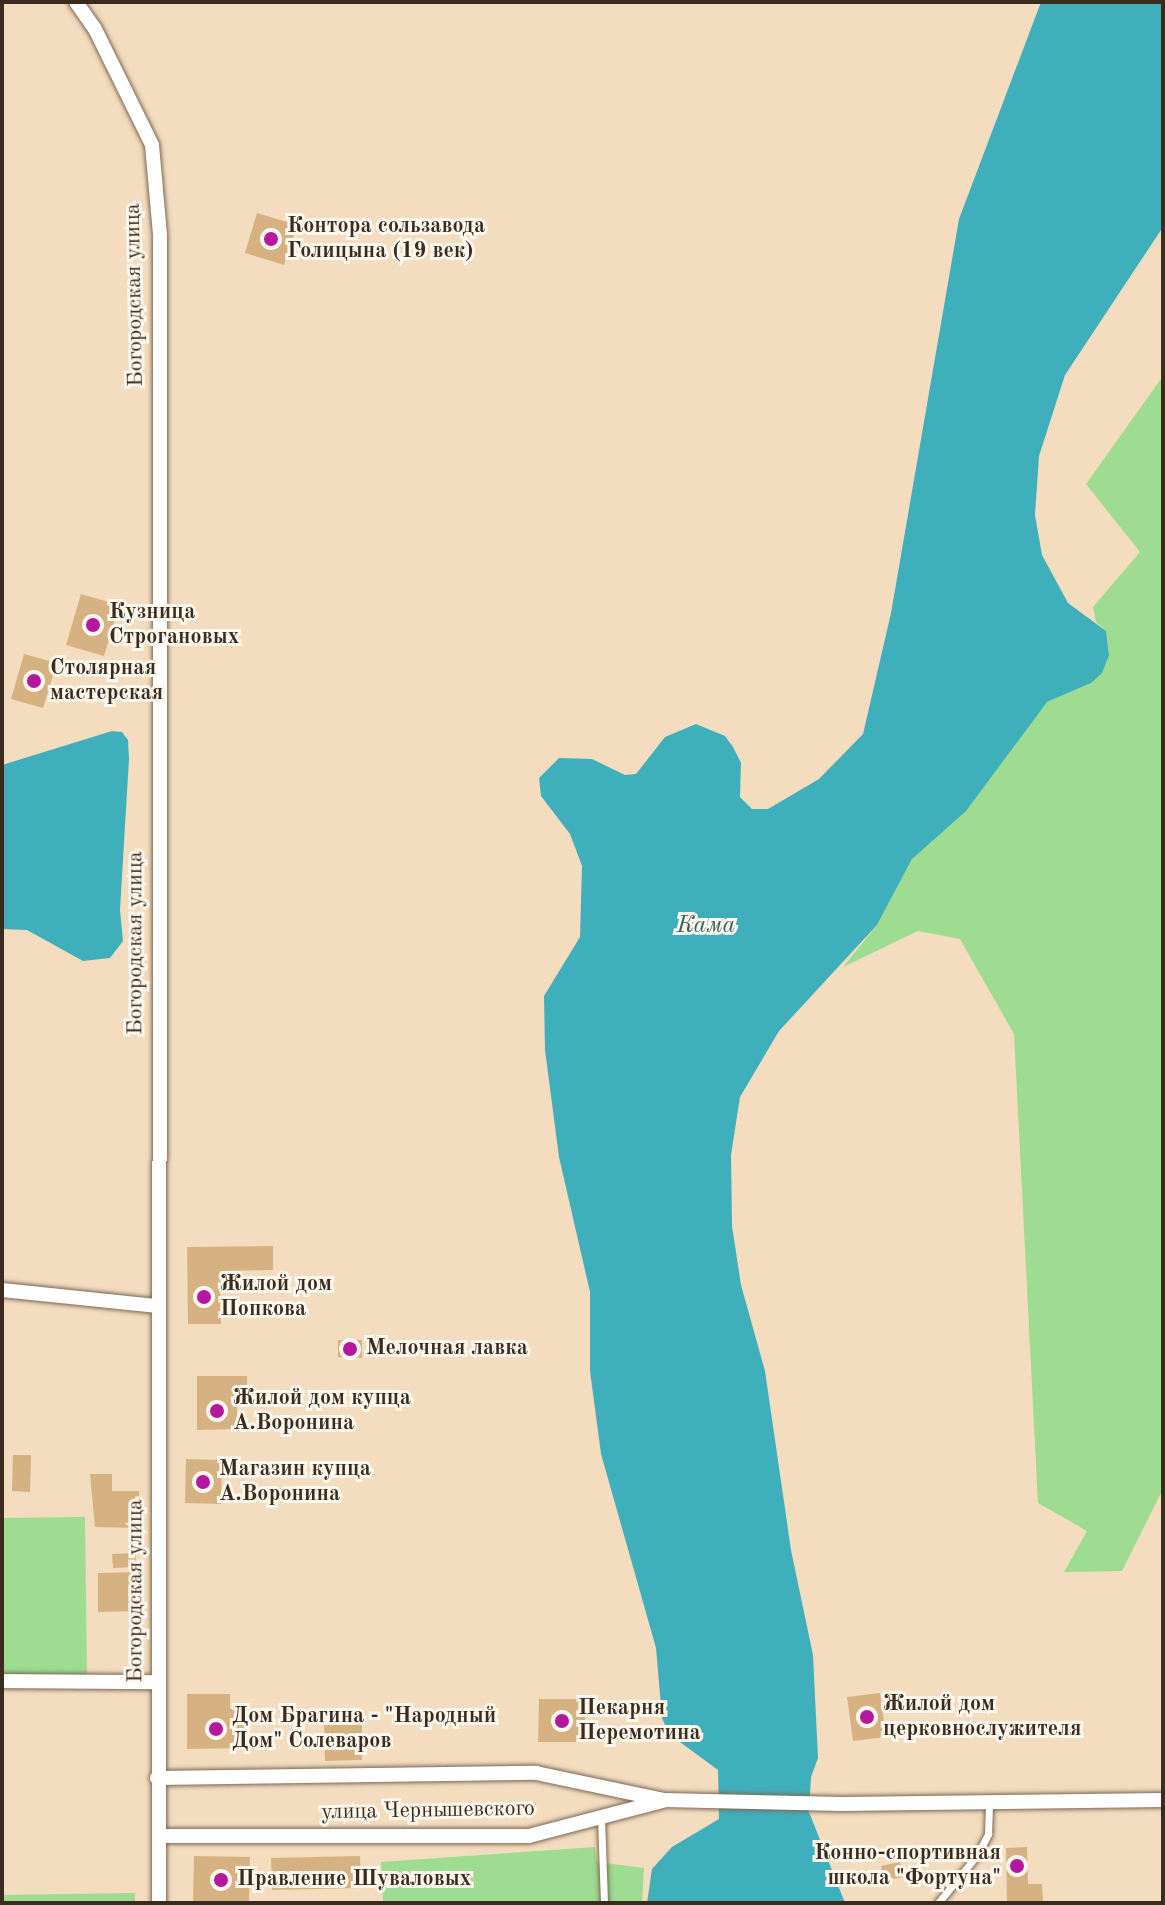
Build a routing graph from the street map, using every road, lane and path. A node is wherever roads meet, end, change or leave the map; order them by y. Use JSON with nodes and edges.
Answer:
{"nodes":[{"id":1,"x":76,"y":2,"type":"edge"},
{"id":2,"x":2,"y":1290,"type":"edge"},
{"id":3,"x":158,"y":1306,"type":"junction"},
{"id":4,"x":2,"y":1681,"type":"edge"},
{"id":5,"x":157,"y":1682,"type":"junction"},
{"id":6,"x":157,"y":1778,"type":"junction"},
{"id":7,"x":664,"y":1800,"type":"junction"},
{"id":8,"x":1163,"y":1800,"type":"edge"},
{"id":9,"x":989,"y":1802,"type":"junction"},
{"id":10,"x":601,"y":1817,"type":"junction"},
{"id":11,"x":159,"y":1836,"type":"junction"},
{"id":12,"x":159,"y":1903,"type":"edge"},
{"id":13,"x":604,"y":1903,"type":"edge"},
{"id":14,"x":938,"y":1903,"type":"edge"}],
"edges":[{"from":1,"to":3,"type":"street","name":"Богородская улица"},
{"from":2,"to":3,"type":"street"},
{"from":3,"to":5,"type":"street","name":"Богородская улица"},
{"from":4,"to":5,"type":"street"},
{"from":5,"to":6,"type":"street","name":"Богородская улица"},
{"from":6,"to":7,"type":"street","name":"улица Чернышевского"},
{"from":6,"to":11,"type":"street","name":"Богородская улица"},
{"from":7,"to":9,"type":"street"},
{"from":7,"to":10,"type":"street","name":"улица Чернышевского"},
{"from":8,"to":9,"type":"street"},
{"from":9,"to":14,"type":"lane"},
{"from":10,"to":11,"type":"street","name":"улица Чернышевского"},
{"from":10,"to":13,"type":"lane"},
{"from":11,"to":12,"type":"street","name":"Богородская улица"}]}
